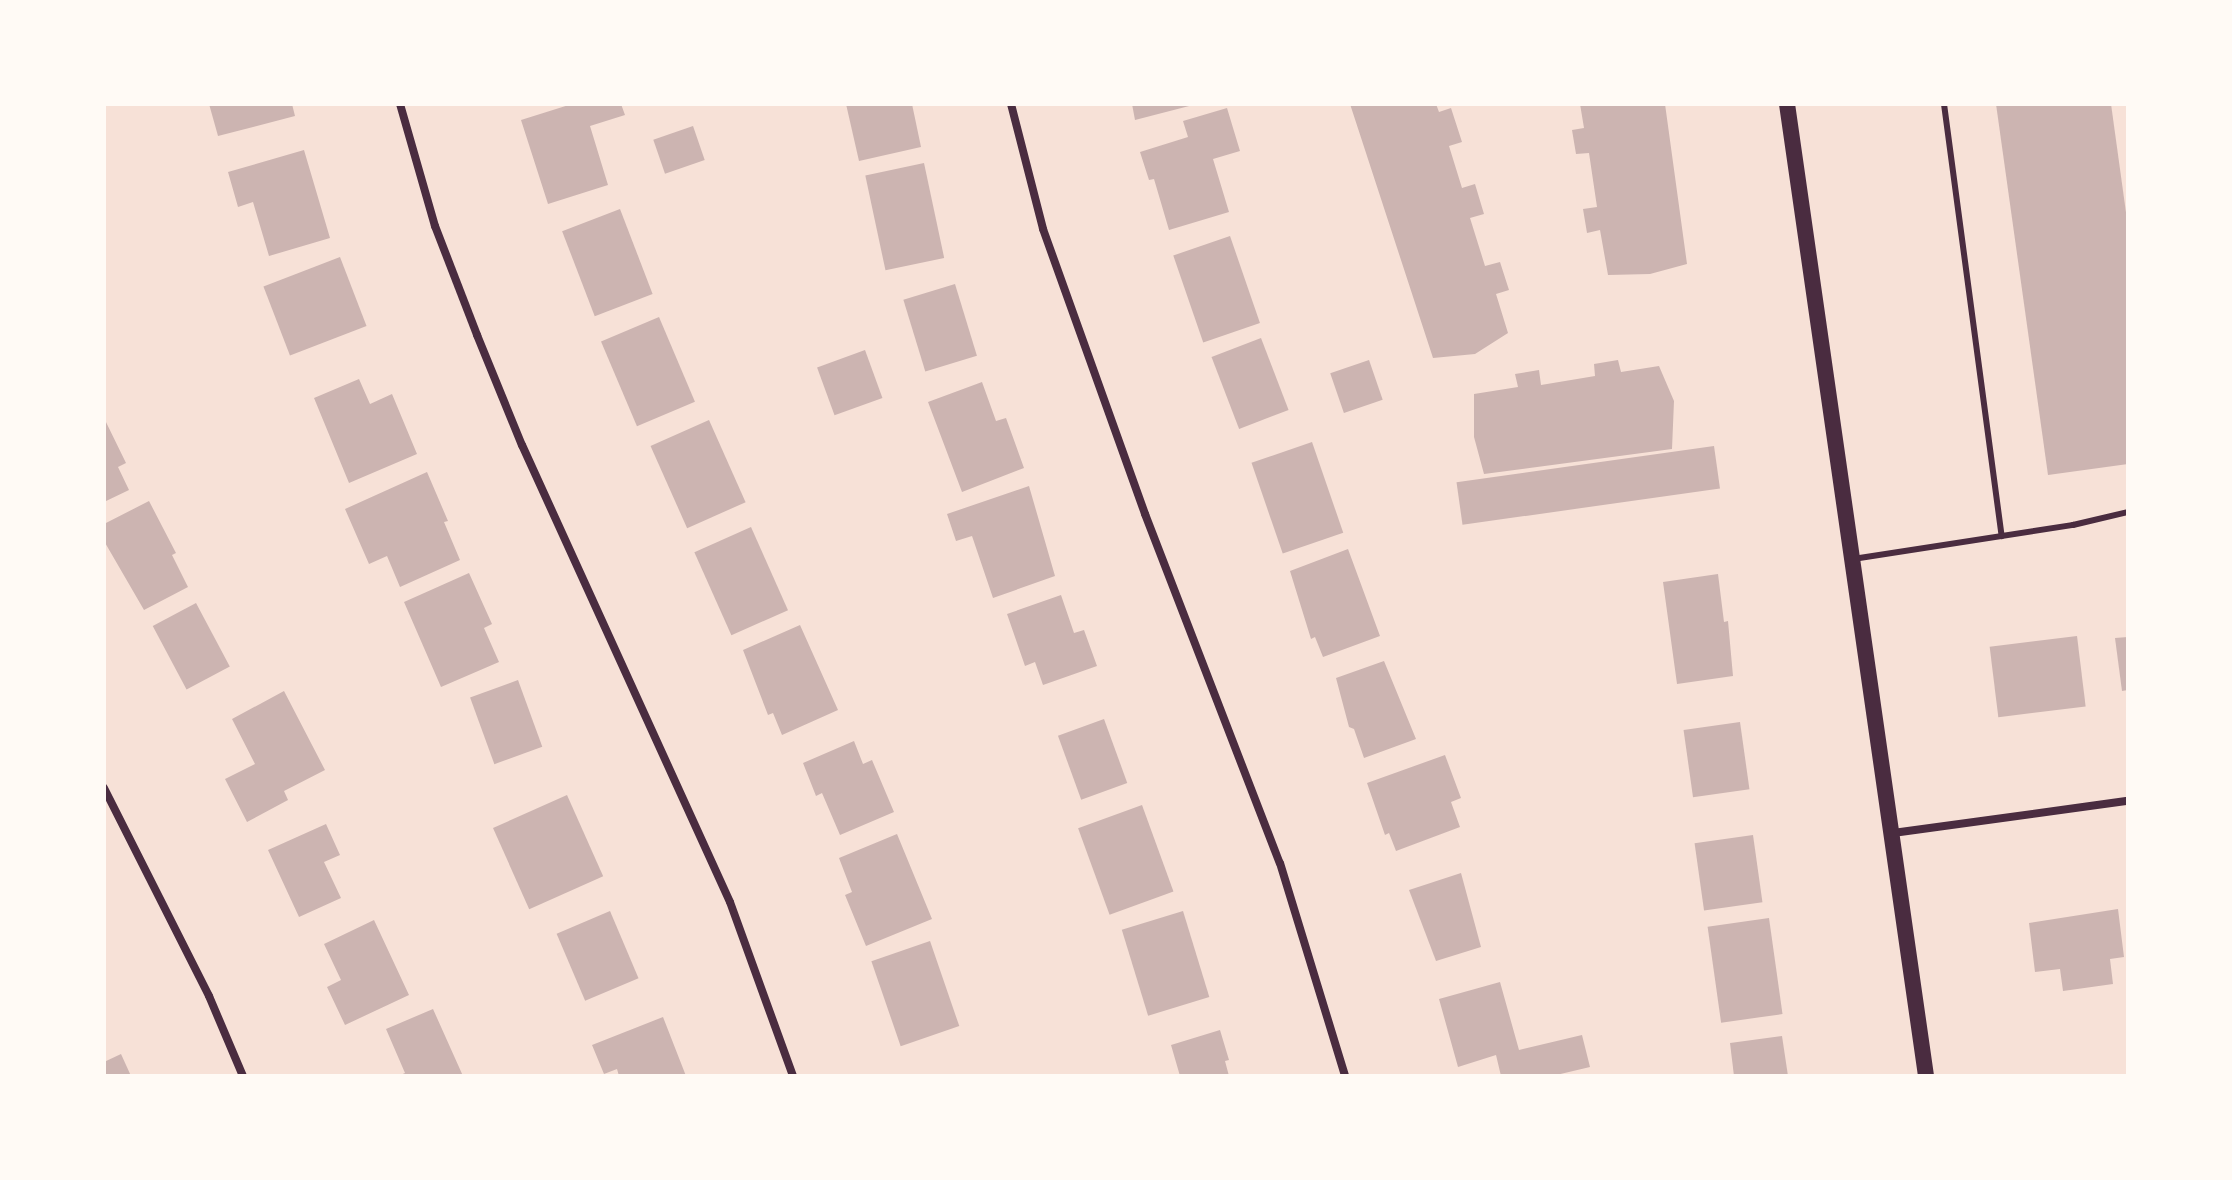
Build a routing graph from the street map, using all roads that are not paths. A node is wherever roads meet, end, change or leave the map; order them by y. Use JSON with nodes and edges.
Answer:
{"nodes":[{"id":1,"x":400,"y":104,"type":"edge"},
{"id":2,"x":1011,"y":104,"type":"edge"},
{"id":3,"x":1787,"y":104,"type":"edge"},
{"id":4,"x":1944,"y":104,"type":"edge"},
{"id":5,"x":2128,"y":512,"type":"edge"},
{"id":6,"x":2002,"y":536,"type":"junction"},
{"id":7,"x":1853,"y":559,"type":"junction"},
{"id":8,"x":104,"y":788,"type":"edge"},
{"id":9,"x":2128,"y":801,"type":"edge"},
{"id":10,"x":1893,"y":833,"type":"junction"},
{"id":11,"x":243,"y":1076,"type":"edge"},
{"id":12,"x":793,"y":1076,"type":"edge"},
{"id":13,"x":1345,"y":1076,"type":"edge"},
{"id":14,"x":1926,"y":1076,"type":"edge"}],
"edges":[{"from":1,"to":12,"type":"street"},
{"from":2,"to":13,"type":"street"},
{"from":3,"to":7,"type":"main road"},
{"from":4,"to":6,"type":"lane"},
{"from":5,"to":6,"type":"lane"},
{"from":6,"to":7,"type":"lane"},
{"from":7,"to":10,"type":"main road"},
{"from":8,"to":11,"type":"street"},
{"from":9,"to":10,"type":"street"},
{"from":10,"to":14,"type":"main road"}]}
